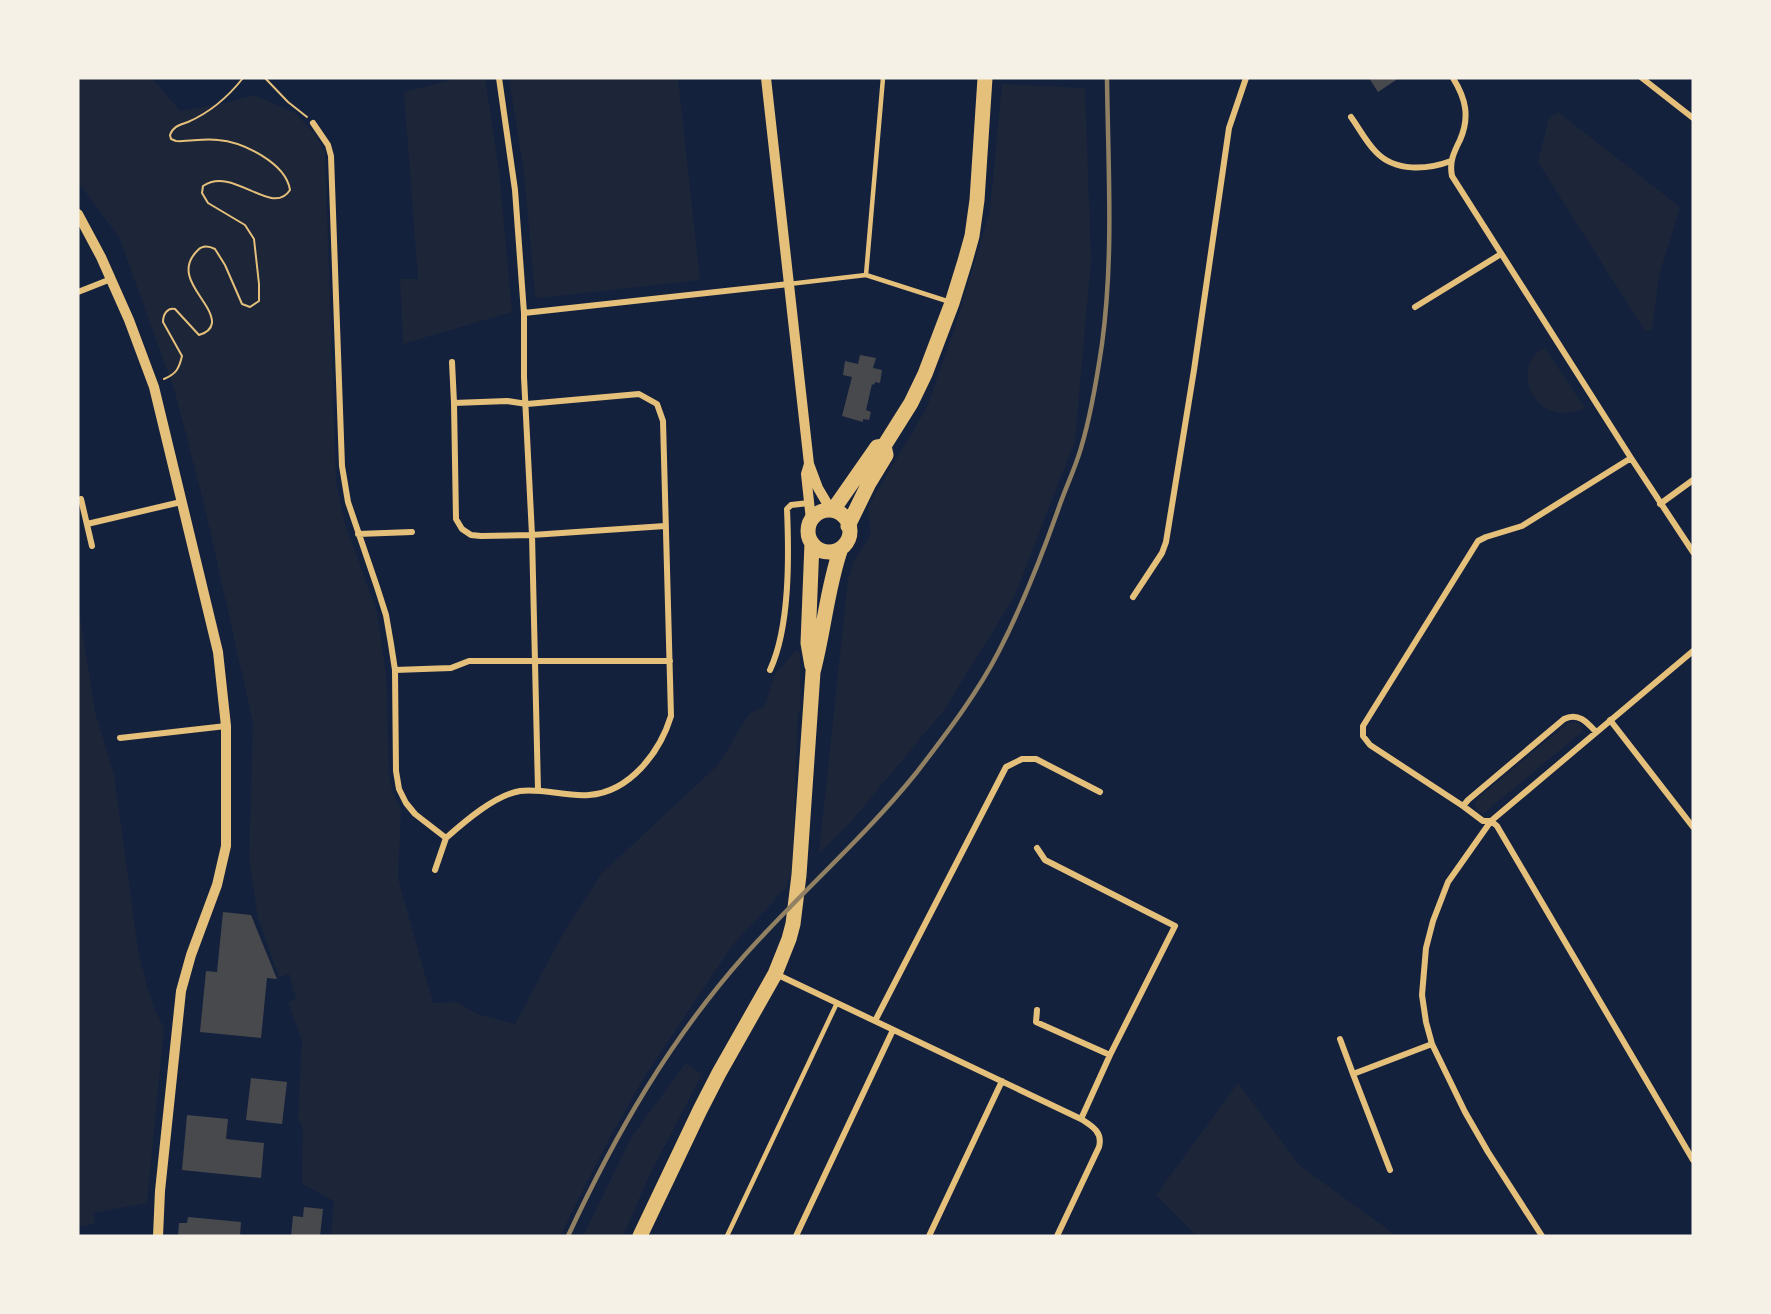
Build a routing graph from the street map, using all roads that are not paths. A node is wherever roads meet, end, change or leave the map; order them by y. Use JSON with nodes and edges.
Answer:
{"nodes":[{"id":1,"x":499,"y":78,"type":"edge"},
{"id":2,"x":766,"y":78,"type":"edge"},
{"id":3,"x":883,"y":78,"type":"edge"},
{"id":4,"x":985,"y":78,"type":"edge"},
{"id":5,"x":1246,"y":78,"type":"edge"},
{"id":6,"x":1453,"y":78,"type":"edge"},
{"id":7,"x":1642,"y":78,"type":"edge"},
{"id":8,"x":1352,"y":117,"type":"dead end"},
{"id":9,"x":1693,"y":118,"type":"edge"},
{"id":10,"x":314,"y":123,"type":"road end"},
{"id":11,"x":1451,"y":161,"type":"junction"},
{"id":12,"x":78,"y":214,"type":"edge"},
{"id":13,"x":1501,"y":254,"type":"junction"},
{"id":14,"x":866,"y":275,"type":"junction"},
{"id":15,"x":111,"y":279,"type":"junction"},
{"id":16,"x":789,"y":284,"type":"junction"},
{"id":17,"x":78,"y":292,"type":"edge"},
{"id":18,"x":952,"y":303,"type":"junction"},
{"id":19,"x":1415,"y":307,"type":"dead end"},
{"id":20,"x":524,"y":313,"type":"junction"},
{"id":21,"x":452,"y":362,"type":"dead end"},
{"id":22,"x":454,"y":403,"type":"junction"},
{"id":23,"x":527,"y":405,"type":"junction"},
{"id":24,"x":884,"y":446,"type":"junction"},
{"id":25,"x":1631,"y":458,"type":"junction"},
{"id":26,"x":809,"y":464,"type":"junction"},
{"id":27,"x":1693,"y":480,"type":"edge"},
{"id":28,"x":81,"y":499,"type":"dead end"},
{"id":29,"x":181,"y":502,"type":"junction"},
{"id":30,"x":809,"y":503,"type":"junction"},
{"id":31,"x":1660,"y":504,"type":"junction"},
{"id":32,"x":832,"y":510,"type":"junction"},
{"id":33,"x":811,"y":520,"type":"junction"},
{"id":34,"x":87,"y":524,"type":"junction"},
{"id":35,"x":665,"y":526,"type":"junction"},
{"id":36,"x":848,"y":526,"type":"junction"},
{"id":37,"x":412,"y":532,"type":"dead end"},
{"id":38,"x":358,"y":534,"type":"junction"},
{"id":39,"x":532,"y":535,"type":"junction"},
{"id":40,"x":812,"y":543,"type":"junction"},
{"id":41,"x":92,"y":546,"type":"dead end"},
{"id":42,"x":841,"y":548,"type":"junction"},
{"id":43,"x":1693,"y":552,"type":"edge"},
{"id":44,"x":1133,"y":597,"type":"dead end"},
{"id":45,"x":1693,"y":651,"type":"edge"},
{"id":46,"x":535,"y":660,"type":"junction"},
{"id":47,"x":670,"y":660,"type":"junction"},
{"id":48,"x":395,"y":669,"type":"junction"},
{"id":49,"x":770,"y":670,"type":"dead end"},
{"id":50,"x":813,"y":672,"type":"junction"},
{"id":51,"x":1610,"y":720,"type":"junction"},
{"id":52,"x":226,"y":726,"type":"junction"},
{"id":53,"x":1596,"y":732,"type":"junction"},
{"id":54,"x":120,"y":738,"type":"dead end"},
{"id":55,"x":538,"y":790,"type":"junction"},
{"id":56,"x":1100,"y":792,"type":"dead end"},
{"id":57,"x":1463,"y":806,"type":"junction"},
{"id":58,"x":1491,"y":821,"type":"junction"},
{"id":59,"x":1693,"y":827,"type":"edge"},
{"id":60,"x":446,"y":838,"type":"junction"},
{"id":61,"x":1037,"y":848,"type":"dead end"},
{"id":62,"x":435,"y":870,"type":"dead end"},
{"id":63,"x":775,"y":974,"type":"junction"},
{"id":64,"x":837,"y":1003,"type":"junction"},
{"id":65,"x":1037,"y":1010,"type":"dead end"},
{"id":66,"x":875,"y":1021,"type":"junction"},
{"id":67,"x":893,"y":1030,"type":"junction"},
{"id":68,"x":1340,"y":1039,"type":"dead end"},
{"id":69,"x":1432,"y":1044,"type":"junction"},
{"id":70,"x":1110,"y":1055,"type":"junction"},
{"id":71,"x":1353,"y":1074,"type":"junction"},
{"id":72,"x":1002,"y":1081,"type":"junction"},
{"id":73,"x":1081,"y":1119,"type":"junction"},
{"id":74,"x":1693,"y":1160,"type":"edge"},
{"id":75,"x":1390,"y":1170,"type":"dead end"},
{"id":76,"x":158,"y":1236,"type":"edge"},
{"id":77,"x":640,"y":1236,"type":"edge"},
{"id":78,"x":727,"y":1236,"type":"edge"},
{"id":79,"x":796,"y":1236,"type":"edge"},
{"id":80,"x":929,"y":1236,"type":"edge"},
{"id":81,"x":1057,"y":1236,"type":"edge"},
{"id":82,"x":1542,"y":1236,"type":"edge"}],
"edges":[{"from":1,"to":20,"type":"street"},
{"from":2,"to":16,"type":"street"},
{"from":3,"to":14,"type":"lane"},
{"from":4,"to":18,"type":"main road"},
{"from":5,"to":44,"type":"street"},
{"from":6,"to":11,"type":"street"},
{"from":7,"to":9,"type":"street"},
{"from":8,"to":11,"type":"street"},
{"from":10,"to":38,"type":"street"},
{"from":11,"to":13,"type":"street"},
{"from":12,"to":15,"type":"street"},
{"from":13,"to":19,"type":"street"},
{"from":13,"to":25,"type":"street"},
{"from":14,"to":16,"type":"lane"},
{"from":14,"to":18,"type":"lane"},
{"from":15,"to":17,"type":"street"},
{"from":15,"to":29,"type":"street"},
{"from":16,"to":20,"type":"street"},
{"from":16,"to":26,"type":"street"},
{"from":18,"to":24,"type":"main road"},
{"from":20,"to":23,"type":"street"},
{"from":21,"to":22,"type":"street"},
{"from":22,"to":23,"type":"street"},
{"from":22,"to":39,"type":"street"},
{"from":23,"to":35,"type":"street"},
{"from":23,"to":39,"type":"street"},
{"from":24,"to":32,"type":"main road"},
{"from":24,"to":36,"type":"main road"},
{"from":25,"to":31,"type":"street"},
{"from":25,"to":57,"type":"street"},
{"from":26,"to":30,"type":"street"},
{"from":26,"to":32,"type":"street"},
{"from":27,"to":31,"type":"street"},
{"from":28,"to":34,"type":"street"},
{"from":29,"to":34,"type":"street"},
{"from":29,"to":52,"type":"street"},
{"from":30,"to":33,"type":"street"},
{"from":30,"to":49,"type":"street"},
{"from":31,"to":43,"type":"street"},
{"from":32,"to":33,"type":"main road"},
{"from":32,"to":36,"type":"main road"},
{"from":33,"to":40,"type":"main road"},
{"from":34,"to":41,"type":"street"},
{"from":35,"to":39,"type":"street"},
{"from":35,"to":47,"type":"street"},
{"from":36,"to":42,"type":"main road"},
{"from":37,"to":38,"type":"street"},
{"from":38,"to":48,"type":"street"},
{"from":39,"to":46,"type":"street"},
{"from":40,"to":42,"type":"main road"},
{"from":40,"to":50,"type":"main road"},
{"from":42,"to":50,"type":"main road"},
{"from":45,"to":51,"type":"street"},
{"from":46,"to":47,"type":"street"},
{"from":46,"to":48,"type":"street"},
{"from":46,"to":55,"type":"street"},
{"from":47,"to":55,"type":"street"},
{"from":48,"to":60,"type":"street"},
{"from":50,"to":63,"type":"main road"},
{"from":51,"to":53,"type":"street"},
{"from":51,"to":59,"type":"street"},
{"from":52,"to":54,"type":"street"},
{"from":52,"to":76,"type":"street"},
{"from":53,"to":57,"type":"street"},
{"from":53,"to":58,"type":"street"},
{"from":55,"to":60,"type":"street"},
{"from":56,"to":66,"type":"street"},
{"from":57,"to":58,"type":"street"},
{"from":58,"to":69,"type":"street"},
{"from":58,"to":74,"type":"street"},
{"from":60,"to":62,"type":"street"},
{"from":61,"to":70,"type":"street"},
{"from":63,"to":64,"type":"street"},
{"from":63,"to":77,"type":"main road"},
{"from":64,"to":66,"type":"street"},
{"from":64,"to":78,"type":"lane"},
{"from":65,"to":70,"type":"street"},
{"from":66,"to":67,"type":"street"},
{"from":67,"to":72,"type":"street"},
{"from":67,"to":79,"type":"street"},
{"from":68,"to":71,"type":"street"},
{"from":69,"to":71,"type":"street"},
{"from":69,"to":82,"type":"street"},
{"from":70,"to":73,"type":"street"},
{"from":71,"to":75,"type":"street"},
{"from":72,"to":73,"type":"street"},
{"from":72,"to":80,"type":"street"},
{"from":73,"to":81,"type":"street"}]}
